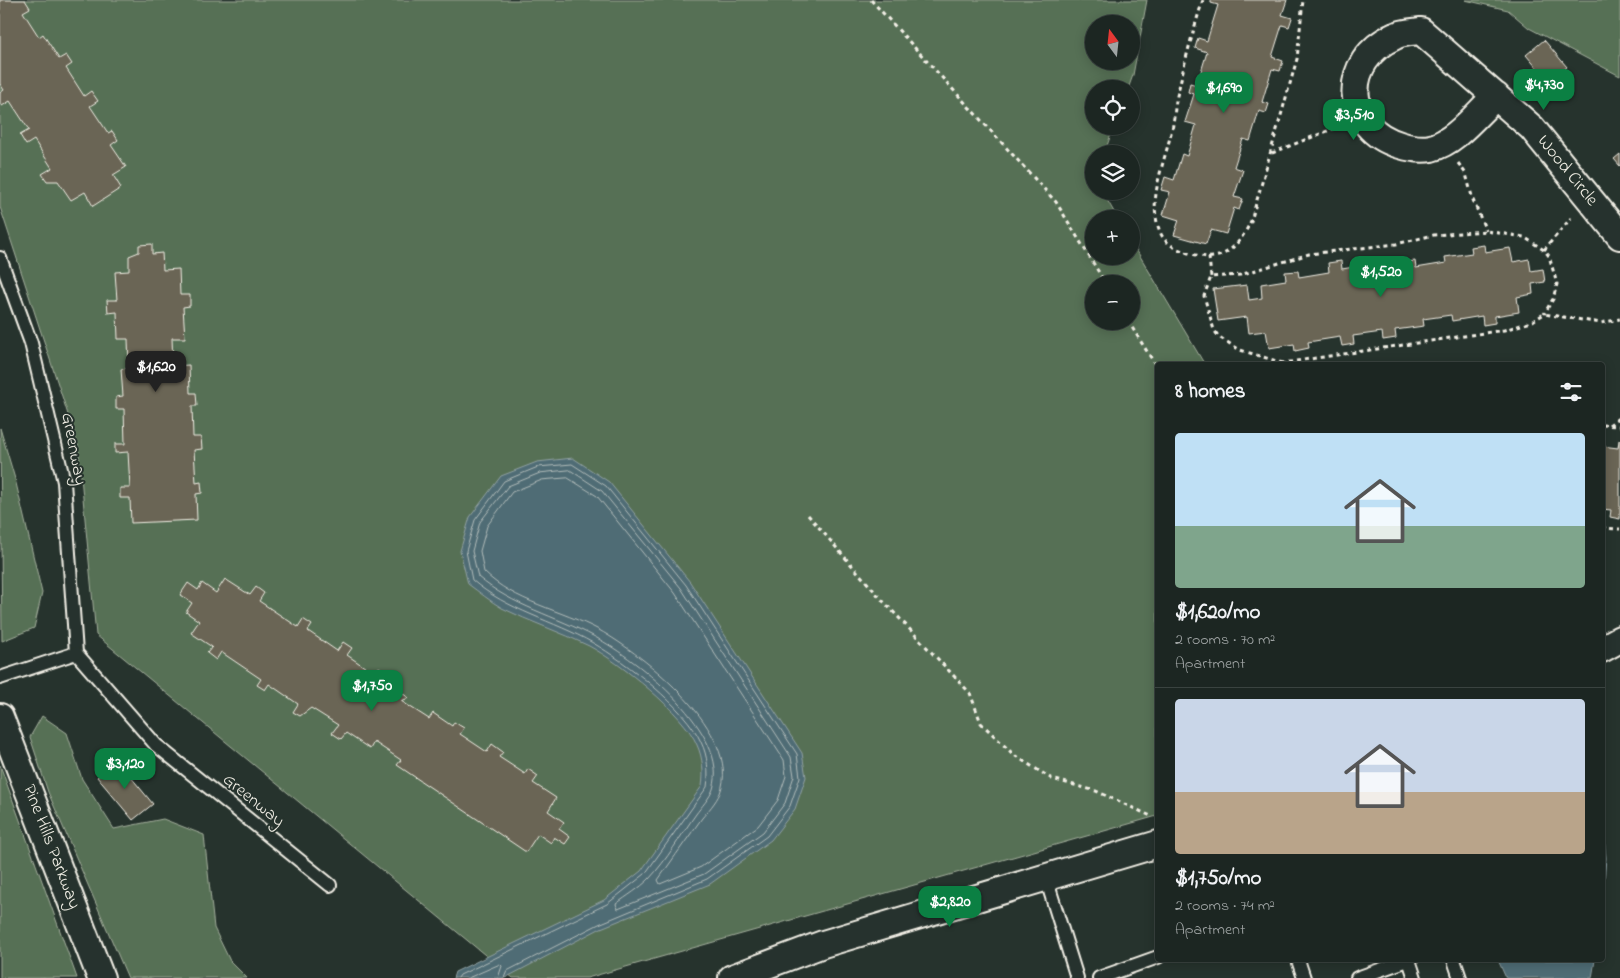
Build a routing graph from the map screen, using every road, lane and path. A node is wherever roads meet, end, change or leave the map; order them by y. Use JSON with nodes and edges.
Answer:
{"nodes":[{"id":1,"x":871,"y":0,"type":"edge"},
{"id":2,"x":1204,"y":0,"type":"edge"},
{"id":3,"x":1303,"y":0,"type":"edge"},
{"id":4,"x":1496,"y":96,"type":"junction"},
{"id":5,"x":1362,"y":115,"type":"junction"},
{"id":6,"x":1444,"y":143,"type":"junction"},
{"id":7,"x":1271,"y":154,"type":"junction"},
{"id":8,"x":1591,"y":201,"type":"junction"},
{"id":9,"x":1486,"y":231,"type":"junction"},
{"id":10,"x":1620,"y":236,"type":"edge"},
{"id":11,"x":1544,"y":250,"type":"junction"},
{"id":12,"x":1209,"y":257,"type":"junction"},
{"id":13,"x":0,"y":258,"type":"edge"},
{"id":14,"x":1101,"y":275,"type":"edge"},
{"id":15,"x":1211,"y":278,"type":"junction"},
{"id":16,"x":1544,"y":314,"type":"junction"},
{"id":17,"x":1620,"y":319,"type":"edge"},
{"id":18,"x":1134,"y":330,"type":"edge"},
{"id":19,"x":1278,"y":362,"type":"edge"},
{"id":20,"x":1297,"y":362,"type":"edge"},
{"id":21,"x":1155,"y":364,"type":"edge"},
{"id":22,"x":1620,"y":417,"type":"edge"},
{"id":23,"x":1605,"y":425,"type":"edge"},
{"id":24,"x":1609,"y":425,"type":"junction"},
{"id":25,"x":1620,"y":426,"type":"edge"},
{"id":26,"x":808,"y":515,"type":"dead end"},
{"id":27,"x":1605,"y":528,"type":"edge"},
{"id":28,"x":1620,"y":529,"type":"edge"},
{"id":29,"x":1620,"y":639,"type":"edge"},
{"id":30,"x":1605,"y":647,"type":"edge"},
{"id":31,"x":76,"y":653,"type":"junction"},
{"id":32,"x":0,"y":678,"type":"edge"},
{"id":33,"x":0,"y":717,"type":"edge"},
{"id":34,"x":1154,"y":818,"type":"dead end"},
{"id":35,"x":1155,"y":845,"type":"edge"},
{"id":36,"x":1046,"y":878,"type":"junction"},
{"id":37,"x":330,"y":885,"type":"dead end"},
{"id":38,"x":1155,"y":958,"type":"edge"},
{"id":39,"x":1299,"y":962,"type":"edge"},
{"id":40,"x":1403,"y":962,"type":"edge"},
{"id":41,"x":1410,"y":962,"type":"edge"},
{"id":42,"x":1455,"y":962,"type":"edge"},
{"id":43,"x":102,"y":978,"type":"edge"},
{"id":44,"x":732,"y":978,"type":"edge"},
{"id":45,"x":1077,"y":978,"type":"edge"},
{"id":46,"x":1099,"y":978,"type":"edge"},
{"id":47,"x":1304,"y":978,"type":"edge"},
{"id":48,"x":1358,"y":978,"type":"edge"},
{"id":49,"x":1415,"y":978,"type":"edge"},
{"id":50,"x":1460,"y":978,"type":"edge"}],
"edges":[{"from":1,"to":14,"type":"path"},
{"from":2,"to":12,"type":"path"},
{"from":3,"to":7,"type":"path"},
{"from":4,"to":5,"type":"street","name":"Wood Circle"},
{"from":4,"to":6,"type":"street"},
{"from":4,"to":8,"type":"street","name":"Wood Circle"},
{"from":5,"to":6,"type":"street"},
{"from":5,"to":7,"type":"path"},
{"from":6,"to":9,"type":"path"},
{"from":7,"to":12,"type":"path"},
{"from":8,"to":10,"type":"street","name":"Wood Circle"},
{"from":8,"to":11,"type":"path"},
{"from":9,"to":11,"type":"path"},
{"from":9,"to":15,"type":"path"},
{"from":11,"to":16,"type":"path"},
{"from":12,"to":15,"type":"path"},
{"from":13,"to":31,"type":"lane","name":"Greenway"},
{"from":15,"to":19,"type":"path"},
{"from":16,"to":17,"type":"path"},
{"from":16,"to":20,"type":"path"},
{"from":18,"to":21,"type":"path"},
{"from":22,"to":24,"type":"path"},
{"from":23,"to":24,"type":"path"},
{"from":24,"to":25,"type":"path"},
{"from":26,"to":34,"type":"path"},
{"from":27,"to":28,"type":"path"},
{"from":29,"to":30,"type":"street"},
{"from":31,"to":32,"type":"lane"},
{"from":31,"to":37,"type":"lane","name":"Greenway"},
{"from":33,"to":43,"type":"street","name":"Pine Hills Parkway"},
{"from":35,"to":36,"type":"street"},
{"from":36,"to":44,"type":"street"},
{"from":36,"to":45,"type":"lane"},
{"from":38,"to":46,"type":"lane"},
{"from":39,"to":47,"type":"lane"},
{"from":40,"to":48,"type":"lane"},
{"from":41,"to":49,"type":"lane"},
{"from":42,"to":50,"type":"lane"}]}
